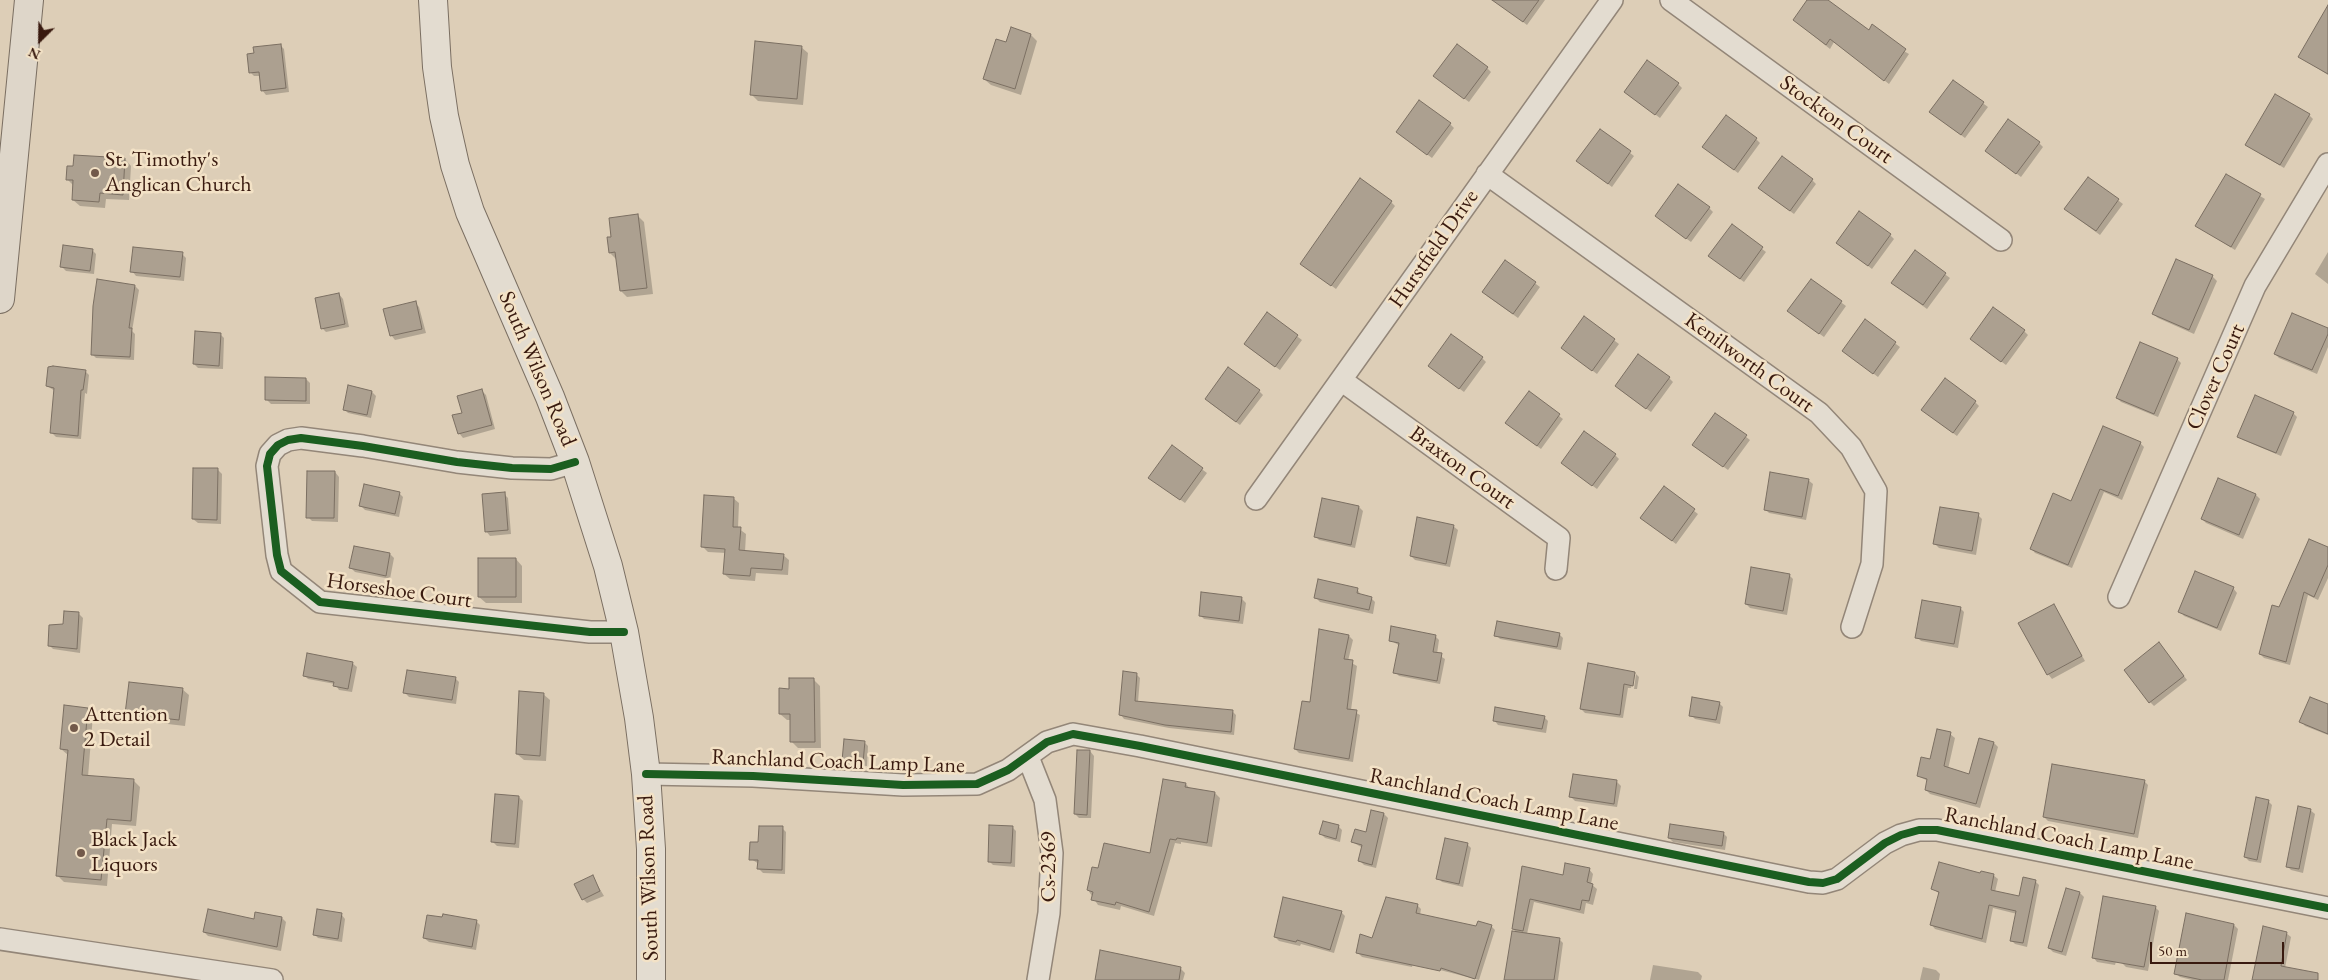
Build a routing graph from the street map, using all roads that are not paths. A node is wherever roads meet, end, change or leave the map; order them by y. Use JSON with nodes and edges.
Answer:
{"nodes":[{"id":1,"x":29,"y":0,"type":"edge"},
{"id":2,"x":432,"y":0,"type":"edge"},
{"id":3,"x":1612,"y":0,"type":"edge"},
{"id":4,"x":1671,"y":0,"type":"edge"},
{"id":5,"x":2328,"y":164,"type":"edge"},
{"id":6,"x":1487,"y":174,"type":"junction"},
{"id":7,"x":2001,"y":240,"type":"dead end"},
{"id":8,"x":0,"y":300,"type":"edge"},
{"id":9,"x":1340,"y":380,"type":"junction"},
{"id":10,"x":575,"y":462,"type":"junction"},
{"id":11,"x":1256,"y":499,"type":"dead end"},
{"id":12,"x":1556,"y":569,"type":"dead end"},
{"id":13,"x":2119,"y":597,"type":"dead end"},
{"id":14,"x":1852,"y":627,"type":"dead end"},
{"id":15,"x":624,"y":632,"type":"junction"},
{"id":16,"x":1028,"y":756,"type":"junction"},
{"id":17,"x":646,"y":774,"type":"junction"},
{"id":18,"x":2328,"y":908,"type":"edge"},
{"id":19,"x":0,"y":939,"type":"edge"},
{"id":20,"x":272,"y":980,"type":"edge"},
{"id":21,"x":651,"y":980,"type":"edge"},
{"id":22,"x":1038,"y":980,"type":"edge"}],
"edges":[{"from":1,"to":8,"type":"highway"},
{"from":2,"to":10,"type":"main road","name":"South Wilson Road"},
{"from":3,"to":6,"type":"street","name":"Hurstfield Drive"},
{"from":4,"to":7,"type":"street","name":"Stockton Court"},
{"from":5,"to":13,"type":"street","name":"Clover Court"},
{"from":6,"to":9,"type":"street","name":"Hurstfield Drive"},
{"from":6,"to":14,"type":"street","name":"Kenilworth Court"},
{"from":9,"to":11,"type":"street","name":"Hurstfield Drive"},
{"from":9,"to":12,"type":"street","name":"Braxton Court"},
{"from":10,"to":15,"type":"main road","name":"South Wilson Road"},
{"from":10,"to":15,"type":"street","name":"Horseshoe Court"},
{"from":15,"to":17,"type":"main road","name":"South Wilson Road"},
{"from":16,"to":17,"type":"street","name":"Ranchland Coach Lamp Lane"},
{"from":16,"to":18,"type":"street","name":"Ranchland Coach Lamp Lane"},
{"from":16,"to":22,"type":"street","name":"Cs-2369"},
{"from":17,"to":21,"type":"main road","name":"South Wilson Road"},
{"from":19,"to":20,"type":"street"}]}
